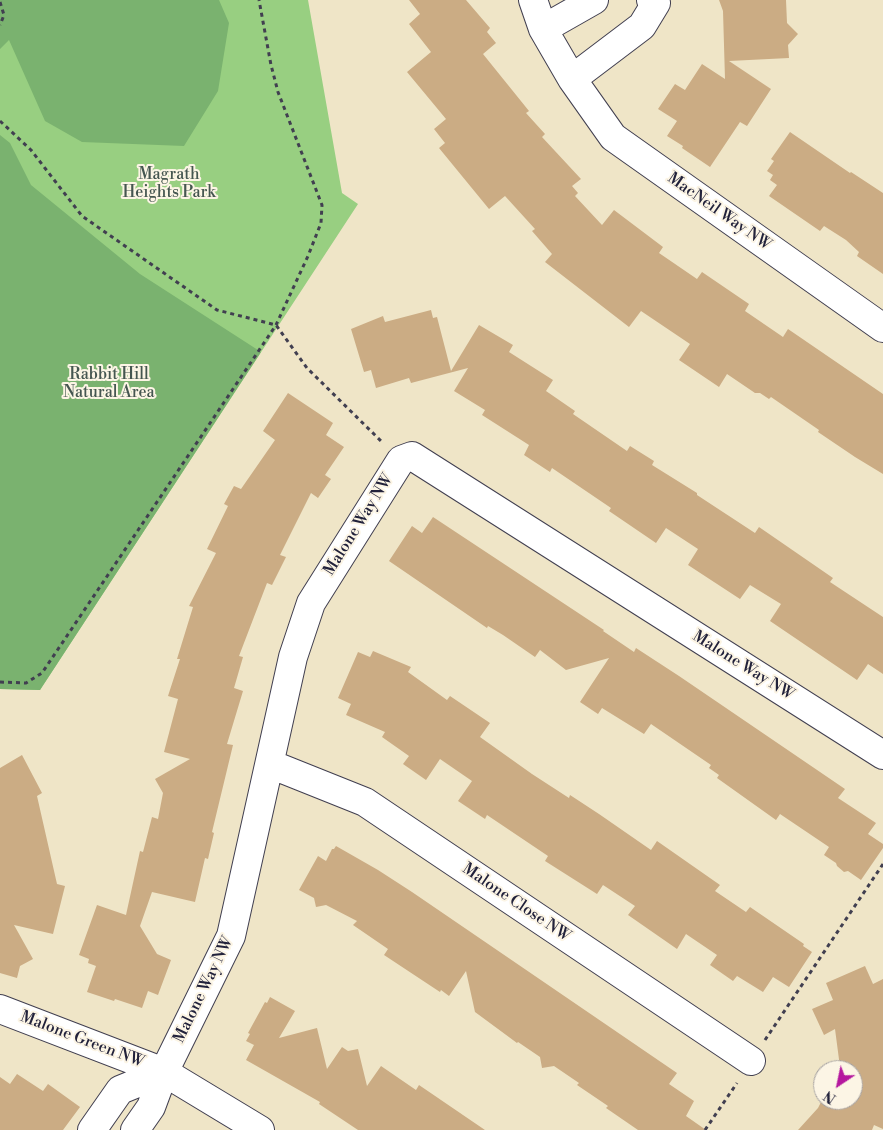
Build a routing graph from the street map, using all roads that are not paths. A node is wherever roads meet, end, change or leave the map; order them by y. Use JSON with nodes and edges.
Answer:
{"nodes":[{"id":1,"x":533,"y":0,"type":"edge"},
{"id":2,"x":594,"y":0,"type":"edge"},
{"id":3,"x":651,"y":0,"type":"edge"},
{"id":4,"x":543,"y":29,"type":"junction"},
{"id":5,"x":572,"y":79,"type":"junction"},
{"id":6,"x":883,"y":328,"type":"edge"},
{"id":7,"x":883,"y":754,"type":"edge"},
{"id":8,"x":270,"y":764,"type":"junction"},
{"id":9,"x":0,"y":1009,"type":"edge"},
{"id":10,"x":751,"y":1061,"type":"road end"},
{"id":11,"x":164,"y":1072,"type":"junction"},
{"id":12,"x":92,"y":1130,"type":"edge"},
{"id":13,"x":135,"y":1130,"type":"edge"},
{"id":14,"x":260,"y":1130,"type":"edge"}],
"edges":[{"from":1,"to":4,"type":"street","name":"MacNeil Way NW"},
{"from":2,"to":4,"type":"street"},
{"from":3,"to":5,"type":"street"},
{"from":4,"to":5,"type":"street","name":"MacNeil Way NW"},
{"from":5,"to":6,"type":"street","name":"MacNeil Way NW"},
{"from":7,"to":8,"type":"street","name":"Malone Way NW"},
{"from":8,"to":10,"type":"street","name":"Malone Close NW"},
{"from":8,"to":11,"type":"street","name":"Malone Way NW"},
{"from":9,"to":11,"type":"street","name":"Malone Green NW"},
{"from":11,"to":12,"type":"street"},
{"from":11,"to":13,"type":"street","name":"Malone Way NW"},
{"from":11,"to":14,"type":"street","name":"Malone Green NW"}]}
